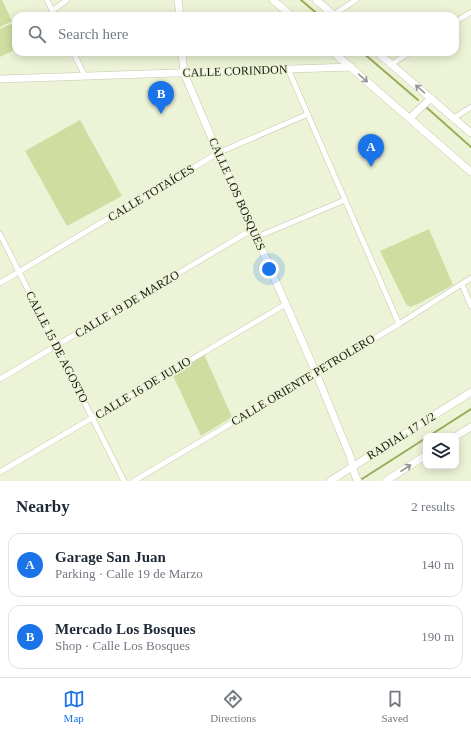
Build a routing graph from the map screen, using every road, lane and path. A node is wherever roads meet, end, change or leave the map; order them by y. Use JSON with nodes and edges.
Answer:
{"nodes":[{"id":1,"x":47,"y":0,"type":"edge"},
{"id":2,"x":67,"y":0,"type":"edge"},
{"id":3,"x":178,"y":0,"type":"edge"},
{"id":4,"x":274,"y":0,"type":"edge"},
{"id":5,"x":316,"y":0,"type":"edge"},
{"id":6,"x":356,"y":0,"type":"edge"},
{"id":7,"x":52,"y":11,"type":"joint"},
{"id":8,"x":180,"y":12,"type":"edge"},
{"id":9,"x":288,"y":12,"type":"edge"},
{"id":10,"x":330,"y":12,"type":"edge"},
{"id":11,"x":338,"y":12,"type":"edge"},
{"id":12,"x":471,"y":12,"type":"edge"},
{"id":13,"x":459,"y":20,"type":"edge"},
{"id":14,"x":75,"y":56,"type":"edge"},
{"id":15,"x":182,"y":56,"type":"edge"},
{"id":16,"x":338,"y":56,"type":"edge"},
{"id":17,"x":382,"y":56,"type":"edge"},
{"id":18,"x":404,"y":56,"type":"edge"},
{"id":19,"x":392,"y":64,"type":"junction"},
{"id":20,"x":351,"y":67,"type":"junction"},
{"id":21,"x":288,"y":69,"type":"junction"},
{"id":22,"x":184,"y":73,"type":"junction"},
{"id":23,"x":85,"y":76,"type":"junction"},
{"id":24,"x":0,"y":79,"type":"edge"},
{"id":25,"x":431,"y":98,"type":"junction"},
{"id":26,"x":471,"y":106,"type":"edge"},
{"id":27,"x":308,"y":114,"type":"junction"},
{"id":28,"x":410,"y":118,"type":"junction"},
{"id":29,"x":454,"y":118,"type":"junction"},
{"id":30,"x":471,"y":133,"type":"edge"},
{"id":31,"x":218,"y":153,"type":"junction"},
{"id":32,"x":471,"y":172,"type":"edge"},
{"id":33,"x":345,"y":200,"type":"junction"},
{"id":34,"x":253,"y":229,"type":"junction"},
{"id":35,"x":0,"y":234,"type":"edge"},
{"id":36,"x":257,"y":237,"type":"junction"},
{"id":37,"x":19,"y":272,"type":"junction"},
{"id":38,"x":471,"y":278,"type":"edge"},
{"id":39,"x":0,"y":283,"type":"edge"},
{"id":40,"x":462,"y":284,"type":"junction"},
{"id":41,"x":286,"y":304,"type":"junction"},
{"id":42,"x":471,"y":306,"type":"edge"},
{"id":43,"x":399,"y":324,"type":"junction"},
{"id":44,"x":56,"y":346,"type":"junction"},
{"id":45,"x":316,"y":373,"type":"junction"},
{"id":46,"x":0,"y":379,"type":"edge"},
{"id":47,"x":471,"y":392,"type":"edge"},
{"id":48,"x":92,"y":418,"type":"junction"},
{"id":49,"x":471,"y":427,"type":"edge"},
{"id":50,"x":459,"y":434,"type":"edge"},
{"id":51,"x":423,"y":457,"type":"edge"},
{"id":52,"x":352,"y":467,"type":"junction"},
{"id":53,"x":0,"y":472,"type":"edge"},
{"id":54,"x":124,"y":481,"type":"edge"},
{"id":55,"x":134,"y":481,"type":"edge"},
{"id":56,"x":330,"y":481,"type":"edge"},
{"id":57,"x":358,"y":481,"type":"edge"},
{"id":58,"x":386,"y":481,"type":"edge"}],
"edges":[{"from":1,"to":7,"type":"street"},
{"from":2,"to":7,"type":"street"},
{"from":3,"to":8,"type":"street"},
{"from":4,"to":9,"type":"street"},
{"from":5,"to":10,"type":"street"},
{"from":6,"to":11,"type":"street"},
{"from":12,"to":13,"type":"street"},
{"from":14,"to":23,"type":"street"},
{"from":15,"to":22,"type":"street","name":"CALLE LOS BOSQUES"},
{"from":16,"to":20,"type":"street"},
{"from":17,"to":19,"type":"street"},
{"from":18,"to":19,"type":"street"},
{"from":25,"to":19,"type":"street","one_way":true},
{"from":20,"to":21,"type":"street","name":"CALLE CORINDON"},
{"from":20,"to":28,"type":"street","one_way":true},
{"from":21,"to":22,"type":"street","name":"CALLE CORINDON"},
{"from":21,"to":27,"type":"street"},
{"from":22,"to":23,"type":"street","name":"CALLE CORINDON"},
{"from":22,"to":31,"type":"street","name":"CALLE LOS BOSQUES"},
{"from":23,"to":24,"type":"street","name":"CALLE CORINDON"},
{"from":25,"to":28,"type":"street"},
{"from":25,"to":29,"type":"street"},
{"from":26,"to":29,"type":"street"},
{"from":27,"to":31,"type":"street","name":"CALLE TOTAÍCES"},
{"from":27,"to":33,"type":"street"},
{"from":28,"to":32,"type":"street"},
{"from":29,"to":30,"type":"street"},
{"from":31,"to":34,"type":"street","name":"CALLE LOS BOSQUES"},
{"from":31,"to":37,"type":"street","name":"CALLE TOTAÍCES"},
{"from":33,"to":36,"type":"street"},
{"from":33,"to":43,"type":"street"},
{"from":34,"to":36,"type":"street","name":"CALLE LOS BOSQUES"},
{"from":34,"to":44,"type":"street","name":"CALLE 19 DE MARZO"},
{"from":35,"to":37,"type":"street","name":"CALLE 15 DE AGOSTO"},
{"from":36,"to":41,"type":"street","name":"CALLE LOS BOSQUES"},
{"from":37,"to":39,"type":"street","name":"CALLE TOTAÍCES"},
{"from":37,"to":44,"type":"street","name":"CALLE 15 DE AGOSTO"},
{"from":38,"to":40,"type":"street","name":"CALLE ORIENTE PETROLERO"},
{"from":40,"to":42,"type":"street"},
{"from":40,"to":43,"type":"street","name":"CALLE ORIENTE PETROLERO"},
{"from":41,"to":45,"type":"street","name":"CALLE LOS BOSQUES"},
{"from":41,"to":48,"type":"street","name":"CALLE 16 DE JULIO"},
{"from":43,"to":45,"type":"street","name":"CALLE ORIENTE PETROLERO"},
{"from":44,"to":46,"type":"street","name":"CALLE 19 DE MARZO"},
{"from":44,"to":48,"type":"street","name":"CALLE 15 DE AGOSTO"},
{"from":45,"to":52,"type":"street","name":"CALLE LOS BOSQUES"},
{"from":45,"to":55,"type":"street","name":"CALLE ORIENTE PETROLERO"},
{"from":47,"to":52,"type":"street","name":"RADIAL 17 1/2"},
{"from":48,"to":53,"type":"street","name":"CALLE 16 DE JULIO"},
{"from":48,"to":54,"type":"street","name":"CALLE 15 DE AGOSTO"},
{"from":49,"to":50,"type":"street"},
{"from":58,"to":51,"type":"street","one_way":true},
{"from":52,"to":56,"type":"street","name":"RADIAL 17 1/2"},
{"from":52,"to":57,"type":"street","name":"CALLE LOS BOSQUES"}]}
